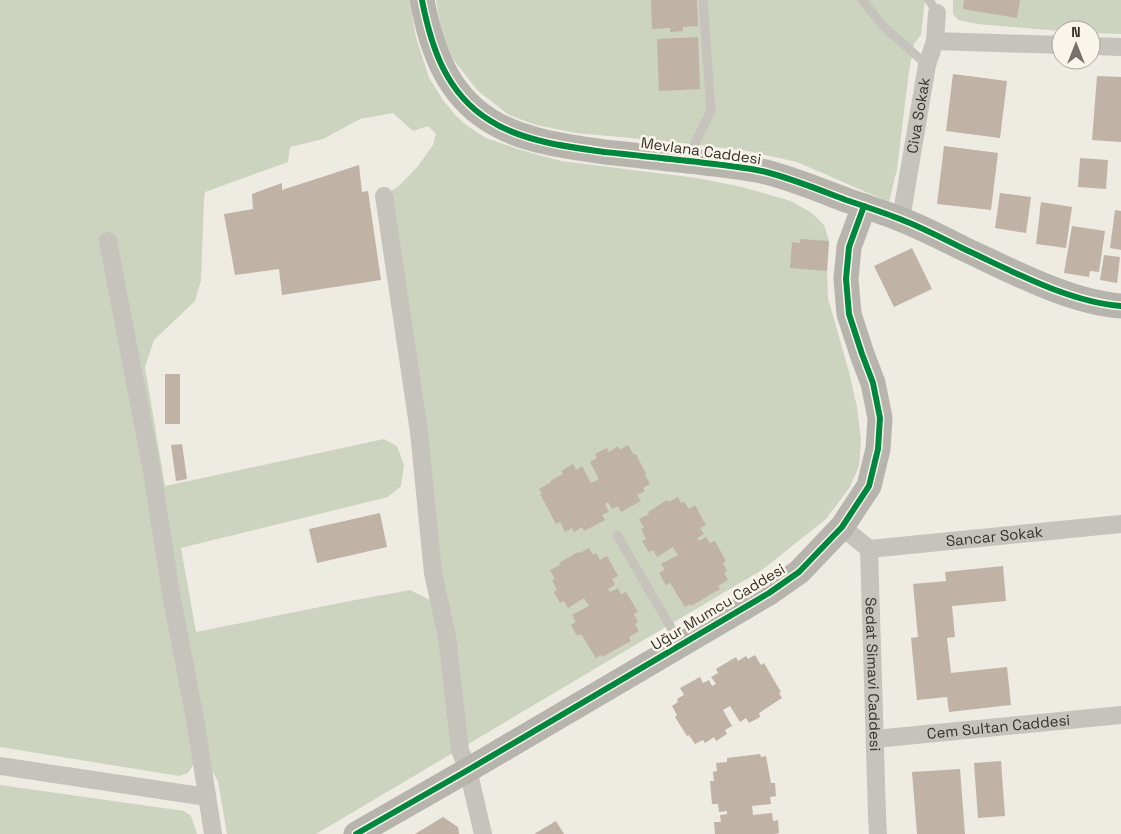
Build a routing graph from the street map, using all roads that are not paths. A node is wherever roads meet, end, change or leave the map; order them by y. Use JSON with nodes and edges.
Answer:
{"nodes":[{"id":1,"x":422,"y":0,"type":"edge"},
{"id":2,"x":703,"y":0,"type":"edge"},
{"id":3,"x":862,"y":0,"type":"edge"},
{"id":4,"x":933,"y":7,"type":"edge"},
{"id":5,"x":935,"y":41,"type":"junction"},
{"id":6,"x":1051,"y":45,"type":"edge"},
{"id":7,"x":1101,"y":46,"type":"edge"},
{"id":8,"x":1121,"y":47,"type":"edge"},
{"id":9,"x":927,"y":65,"type":"junction"},
{"id":10,"x":686,"y":161,"type":"junction"},
{"id":11,"x":384,"y":196,"type":"dead end"},
{"id":12,"x":864,"y":206,"type":"junction"},
{"id":13,"x":901,"y":219,"type":"junction"},
{"id":14,"x":108,"y":241,"type":"dead end"},
{"id":15,"x":1121,"y":306,"type":"edge"},
{"id":16,"x":1121,"y":524,"type":"edge"},
{"id":17,"x":842,"y":527,"type":"junction"},
{"id":18,"x":617,"y":535,"type":"dead end"},
{"id":19,"x":869,"y":549,"type":"junction"},
{"id":20,"x":681,"y":645,"type":"junction"},
{"id":21,"x":1121,"y":715,"type":"edge"},
{"id":22,"x":875,"y":739,"type":"junction"},
{"id":23,"x":0,"y":766,"type":"edge"},
{"id":24,"x":468,"y":770,"type":"junction"},
{"id":25,"x":207,"y":796,"type":"junction"},
{"id":26,"x":213,"y":834,"type":"edge"},
{"id":27,"x":356,"y":834,"type":"edge"},
{"id":28,"x":483,"y":834,"type":"edge"},
{"id":29,"x":878,"y":834,"type":"edge"}],
"edges":[{"from":1,"to":10,"type":"street","name":"Mevlana Caddesi"},
{"from":2,"to":10,"type":"lane"},
{"from":3,"to":9,"type":"lane"},
{"from":4,"to":5,"type":"street","name":"Civa Sokak"},
{"from":5,"to":6,"type":"street"},
{"from":5,"to":9,"type":"street","name":"Civa Sokak"},
{"from":7,"to":8,"type":"street"},
{"from":9,"to":13,"type":"street","name":"Civa Sokak"},
{"from":10,"to":12,"type":"street","name":"Mevlana Caddesi"},
{"from":11,"to":24,"type":"street"},
{"from":12,"to":13,"type":"street","name":"Mevlana Caddesi"},
{"from":12,"to":17,"type":"street","name":"Uğur Mumcu Caddesi"},
{"from":13,"to":15,"type":"street","name":"Mevlana Caddesi"},
{"from":14,"to":25,"type":"street"},
{"from":16,"to":19,"type":"street","name":"Sancar Sokak"},
{"from":17,"to":19,"type":"street"},
{"from":17,"to":20,"type":"street","name":"Uğur Mumcu Caddesi"},
{"from":18,"to":20,"type":"lane"},
{"from":19,"to":22,"type":"street","name":"Sedat Simavi Caddesi"},
{"from":20,"to":24,"type":"street","name":"Uğur Mumcu Caddesi"},
{"from":21,"to":22,"type":"street","name":"Cem Sultan Caddesi"},
{"from":22,"to":29,"type":"street","name":"Sedat Simavi Caddesi"},
{"from":23,"to":25,"type":"street"},
{"from":24,"to":27,"type":"street","name":"Uğur Mumcu Caddesi"},
{"from":24,"to":28,"type":"street"},
{"from":25,"to":26,"type":"street"}]}
